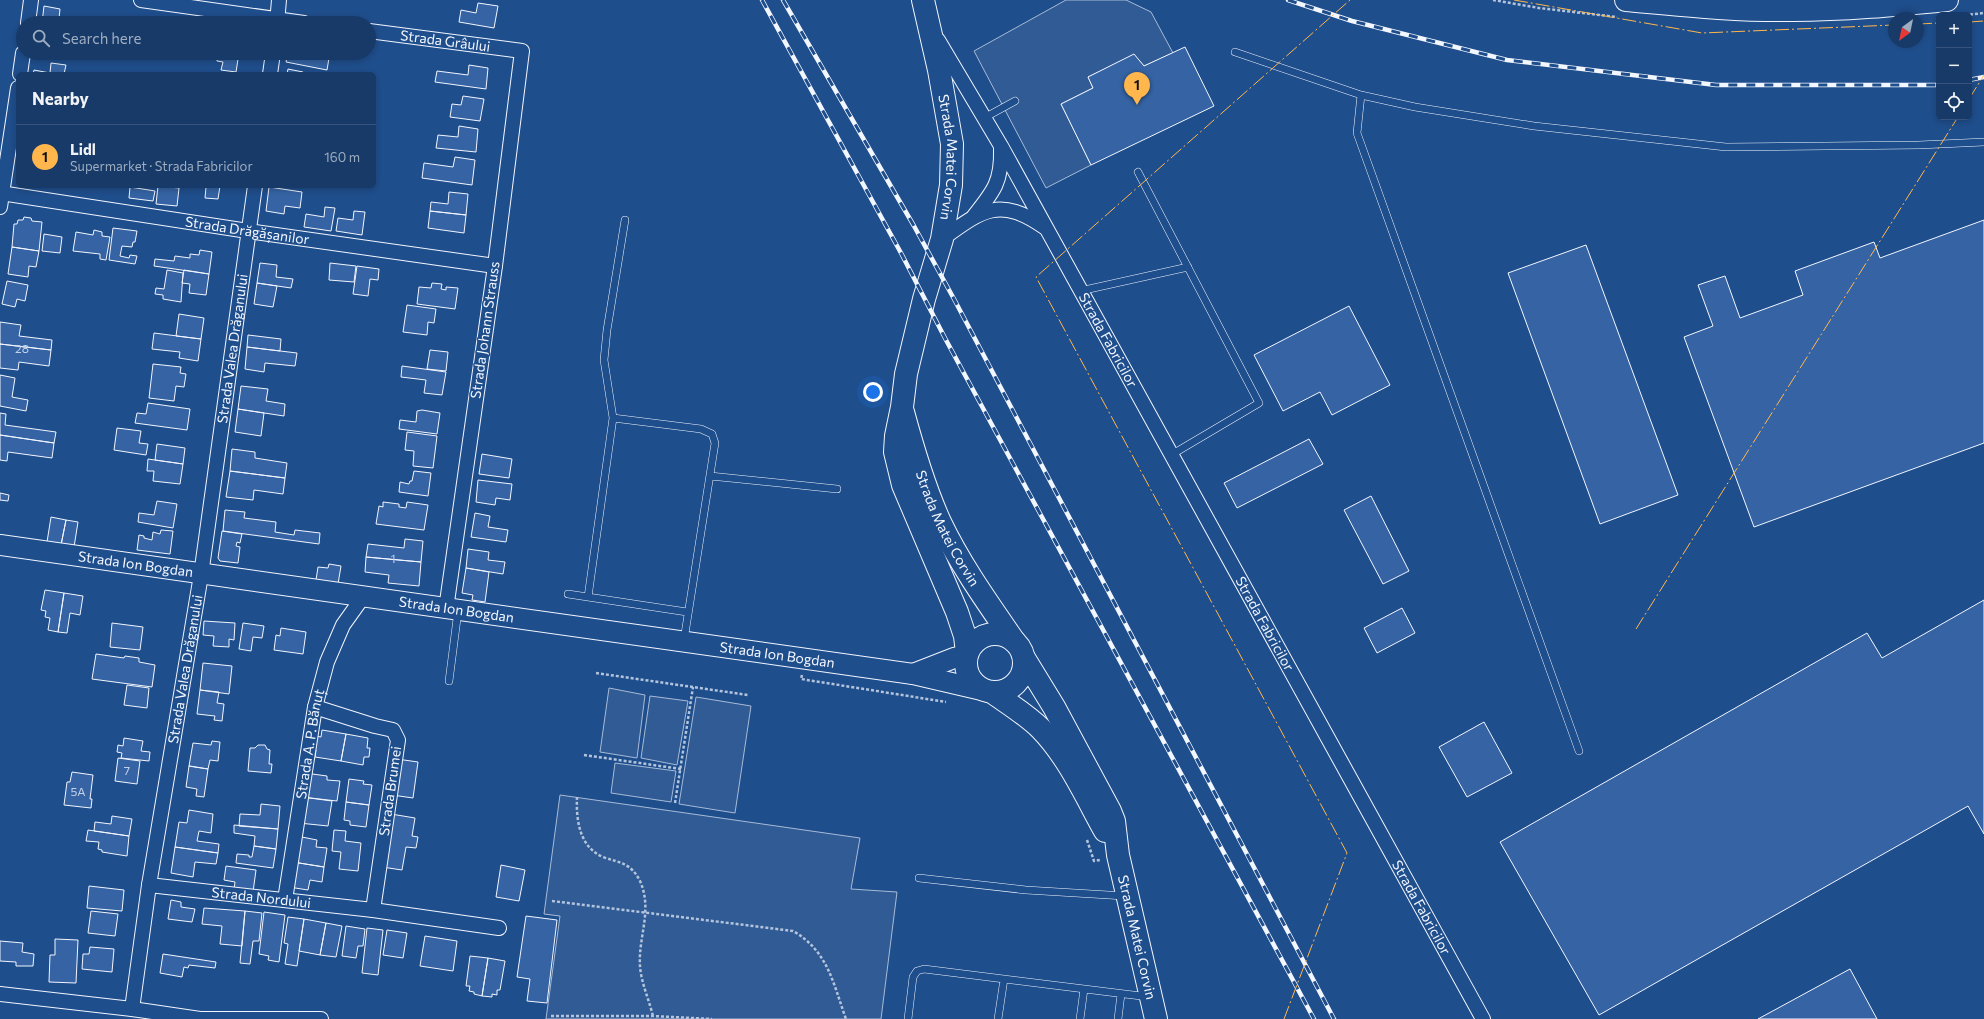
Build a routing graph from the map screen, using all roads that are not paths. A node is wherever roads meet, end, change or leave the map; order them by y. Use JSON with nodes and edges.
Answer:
{"nodes":[{"id":1,"x":31,"y":0,"type":"edge"},
{"id":2,"x":141,"y":0,"type":"edge"},
{"id":3,"x":279,"y":0,"type":"edge"},
{"id":4,"x":923,"y":0,"type":"edge"},
{"id":5,"x":1626,"y":0,"type":"edge"},
{"id":6,"x":1947,"y":0,"type":"edge"},
{"id":7,"x":29,"y":16,"type":"edge"},
{"id":8,"x":245,"y":16,"type":"edge"},
{"id":9,"x":277,"y":16,"type":"edge"},
{"id":10,"x":929,"y":26,"type":"junction"},
{"id":11,"x":376,"y":32,"type":"edge"},
{"id":12,"x":522,"y":51,"type":"joint"},
{"id":13,"x":1235,"y":52,"type":"dead end"},
{"id":14,"x":22,"y":60,"type":"edge"},
{"id":15,"x":272,"y":60,"type":"edge"},
{"id":16,"x":20,"y":72,"type":"edge"},
{"id":17,"x":270,"y":72,"type":"edge"},
{"id":18,"x":1361,"y":95,"type":"junction"},
{"id":19,"x":16,"y":101,"type":"edge"},
{"id":20,"x":1015,"y":101,"type":"dead end"},
{"id":21,"x":984,"y":118,"type":"junction"},
{"id":22,"x":1984,"y":142,"type":"edge"},
{"id":23,"x":1001,"y":146,"type":"junction"},
{"id":24,"x":1138,"y":172,"type":"dead end"},
{"id":25,"x":255,"y":188,"type":"edge"},
{"id":26,"x":1,"y":198,"type":"edge"},
{"id":27,"x":974,"y":216,"type":"junction"},
{"id":28,"x":625,"y":220,"type":"dead end"},
{"id":29,"x":1045,"y":228,"type":"junction"},
{"id":30,"x":248,"y":231,"type":"junction"},
{"id":31,"x":942,"y":239,"type":"junction"},
{"id":32,"x":495,"y":266,"type":"junction"},
{"id":33,"x":1188,"y":267,"type":"junction"},
{"id":34,"x":1080,"y":291,"type":"junction"},
{"id":35,"x":902,"y":407,"type":"junction"},
{"id":36,"x":613,"y":418,"type":"junction"},
{"id":37,"x":1171,"y":455,"type":"junction"},
{"id":38,"x":710,"y":476,"type":"junction"},
{"id":39,"x":837,"y":489,"type":"dead end"},
{"id":40,"x":0,"y":545,"type":"edge"},
{"id":41,"x":201,"y":575,"type":"junction"},
{"id":42,"x":568,"y":594,"type":"dead end"},
{"id":43,"x":362,"y":597,"type":"junction"},
{"id":44,"x":588,"y":597,"type":"junction"},
{"id":45,"x":452,"y":610,"type":"junction"},
{"id":46,"x":687,"y":612,"type":"junction"},
{"id":47,"x":683,"y":642,"type":"junction"},
{"id":48,"x":1019,"y":649,"type":"junction"},
{"id":49,"x":967,"y":654,"type":"junction"},
{"id":50,"x":913,"y":674,"type":"junction"},
{"id":51,"x":448,"y":681,"type":"dead end"},
{"id":52,"x":989,"y":692,"type":"junction"},
{"id":53,"x":315,"y":707,"type":"junction"},
{"id":54,"x":1579,"y":751,"type":"dead end"},
{"id":55,"x":1118,"y":855,"type":"junction"},
{"id":56,"x":919,"y":878,"type":"dead end"},
{"id":57,"x":149,"y":885,"type":"junction"},
{"id":58,"x":1128,"y":896,"type":"junction"},
{"id":59,"x":285,"y":900,"type":"junction"},
{"id":60,"x":373,"y":910,"type":"junction"},
{"id":61,"x":499,"y":928,"type":"dead end"},
{"id":62,"x":1004,"y":979,"type":"junction"},
{"id":63,"x":1084,"y":989,"type":"junction"},
{"id":64,"x":0,"y":994,"type":"edge"},
{"id":65,"x":1121,"y":994,"type":"junction"},
{"id":66,"x":1151,"y":998,"type":"junction"},
{"id":67,"x":132,"y":1009,"type":"junction"},
{"id":68,"x":200,"y":1019,"type":"edge"},
{"id":69,"x":321,"y":1019,"type":"edge"},
{"id":70,"x":908,"y":1019,"type":"edge"},
{"id":71,"x":998,"y":1019,"type":"edge"},
{"id":72,"x":1080,"y":1019,"type":"edge"},
{"id":73,"x":1118,"y":1019,"type":"edge"},
{"id":74,"x":1156,"y":1019,"type":"edge"},
{"id":75,"x":1483,"y":1019,"type":"edge"}],
"edges":[{"from":1,"to":7,"type":"street"},
{"from":2,"to":8,"type":"street"},
{"from":3,"to":9,"type":"street"},
{"from":4,"to":10,"type":"main road","name":"Strada Matei Corvin"},
{"from":5,"to":6,"type":"main road"},
{"from":10,"to":21,"type":"street","name":"Strada Fabricilor"},
{"from":10,"to":31,"type":"main road","name":"Strada Matei Corvin"},
{"from":11,"to":12,"type":"street","name":"Strada Grâului"},
{"from":12,"to":32,"type":"street","name":"Strada Johann Strauss"},
{"from":13,"to":18,"type":"lane"},
{"from":14,"to":16,"type":"street"},
{"from":15,"to":17,"type":"street"},
{"from":18,"to":22,"type":"lane"},
{"from":18,"to":54,"type":"lane"},
{"from":19,"to":26,"type":"street"},
{"from":20,"to":21,"type":"lane"},
{"from":21,"to":23,"type":"street","name":"Strada Fabricilor"},
{"from":23,"to":27,"type":"street"},
{"from":23,"to":29,"type":"street","name":"Strada Fabricilor"},
{"from":24,"to":33,"type":"lane"},
{"from":25,"to":30,"type":"street","name":"Strada Valea Drăganului"},
{"from":26,"to":30,"type":"street","name":"Strada Drăgășanilor"},
{"from":27,"to":29,"type":"street","name":"Strada Fabricilor"},
{"from":27,"to":31,"type":"street","name":"Strada Fabricilor"},
{"from":28,"to":36,"type":"lane"},
{"from":29,"to":34,"type":"street","name":"Strada Fabricilor"},
{"from":30,"to":32,"type":"street","name":"Strada Drăgășanilor"},
{"from":30,"to":41,"type":"street","name":"Strada Valea Drăganului"},
{"from":31,"to":35,"type":"main road","name":"Strada Matei Corvin"},
{"from":32,"to":45,"type":"street","name":"Strada Johann Strauss"},
{"from":33,"to":34,"type":"lane"},
{"from":33,"to":37,"type":"lane"},
{"from":34,"to":37,"type":"street","name":"Strada Fabricilor"},
{"from":35,"to":48,"type":"main road","name":"Strada Matei Corvin"},
{"from":35,"to":49,"type":"main road","name":"Strada Matei Corvin"},
{"from":36,"to":38,"type":"lane"},
{"from":36,"to":44,"type":"lane"},
{"from":37,"to":75,"type":"street","name":"Strada Fabricilor"},
{"from":38,"to":39,"type":"lane"},
{"from":38,"to":46,"type":"lane"},
{"from":40,"to":41,"type":"main road","name":"Strada Ion Bogdan"},
{"from":41,"to":43,"type":"main road","name":"Strada Ion Bogdan"},
{"from":41,"to":57,"type":"street","name":"Strada Valea Drăganului"},
{"from":42,"to":44,"type":"lane"},
{"from":43,"to":45,"type":"main road","name":"Strada Ion Bogdan"},
{"from":43,"to":53,"type":"street","name":"Strada A. P. Bănuț"},
{"from":44,"to":46,"type":"lane"},
{"from":45,"to":47,"type":"main road","name":"Strada Ion Bogdan"},
{"from":45,"to":51,"type":"lane"},
{"from":46,"to":47,"type":"lane"},
{"from":47,"to":50,"type":"main road","name":"Strada Ion Bogdan"},
{"from":48,"to":49,"type":"main road"},
{"from":48,"to":52,"type":"main road"},
{"from":48,"to":55,"type":"main road","name":"Strada Matei Corvin"},
{"from":49,"to":50,"type":"main road","name":"Strada Ion Bogdan"},
{"from":49,"to":52,"type":"main road"},
{"from":50,"to":52,"type":"main road","name":"Strada Ion Bogdan"},
{"from":52,"to":55,"type":"main road","name":"Strada Matei Corvin"},
{"from":53,"to":59,"type":"street","name":"Strada A. P. Bănuț"},
{"from":53,"to":60,"type":"street","name":"Strada Brumei"},
{"from":55,"to":58,"type":"main road","name":"Strada Matei Corvin"},
{"from":56,"to":58,"type":"lane"},
{"from":57,"to":59,"type":"street","name":"Strada Nordului"},
{"from":57,"to":67,"type":"street","name":"Strada Valea Drăganului"},
{"from":58,"to":66,"type":"main road","name":"Strada Matei Corvin"},
{"from":59,"to":60,"type":"street","name":"Strada Nordului"},
{"from":60,"to":61,"type":"street","name":"Strada Nordului"},
{"from":62,"to":63,"type":"lane"},
{"from":62,"to":70,"type":"lane"},
{"from":62,"to":71,"type":"lane"},
{"from":63,"to":65,"type":"lane"},
{"from":63,"to":72,"type":"lane"},
{"from":64,"to":67,"type":"street"},
{"from":65,"to":66,"type":"lane"},
{"from":65,"to":73,"type":"lane"},
{"from":66,"to":74,"type":"main road","name":"Strada Matei Corvin"},
{"from":67,"to":68,"type":"street"},
{"from":68,"to":69,"type":"street"}]}
